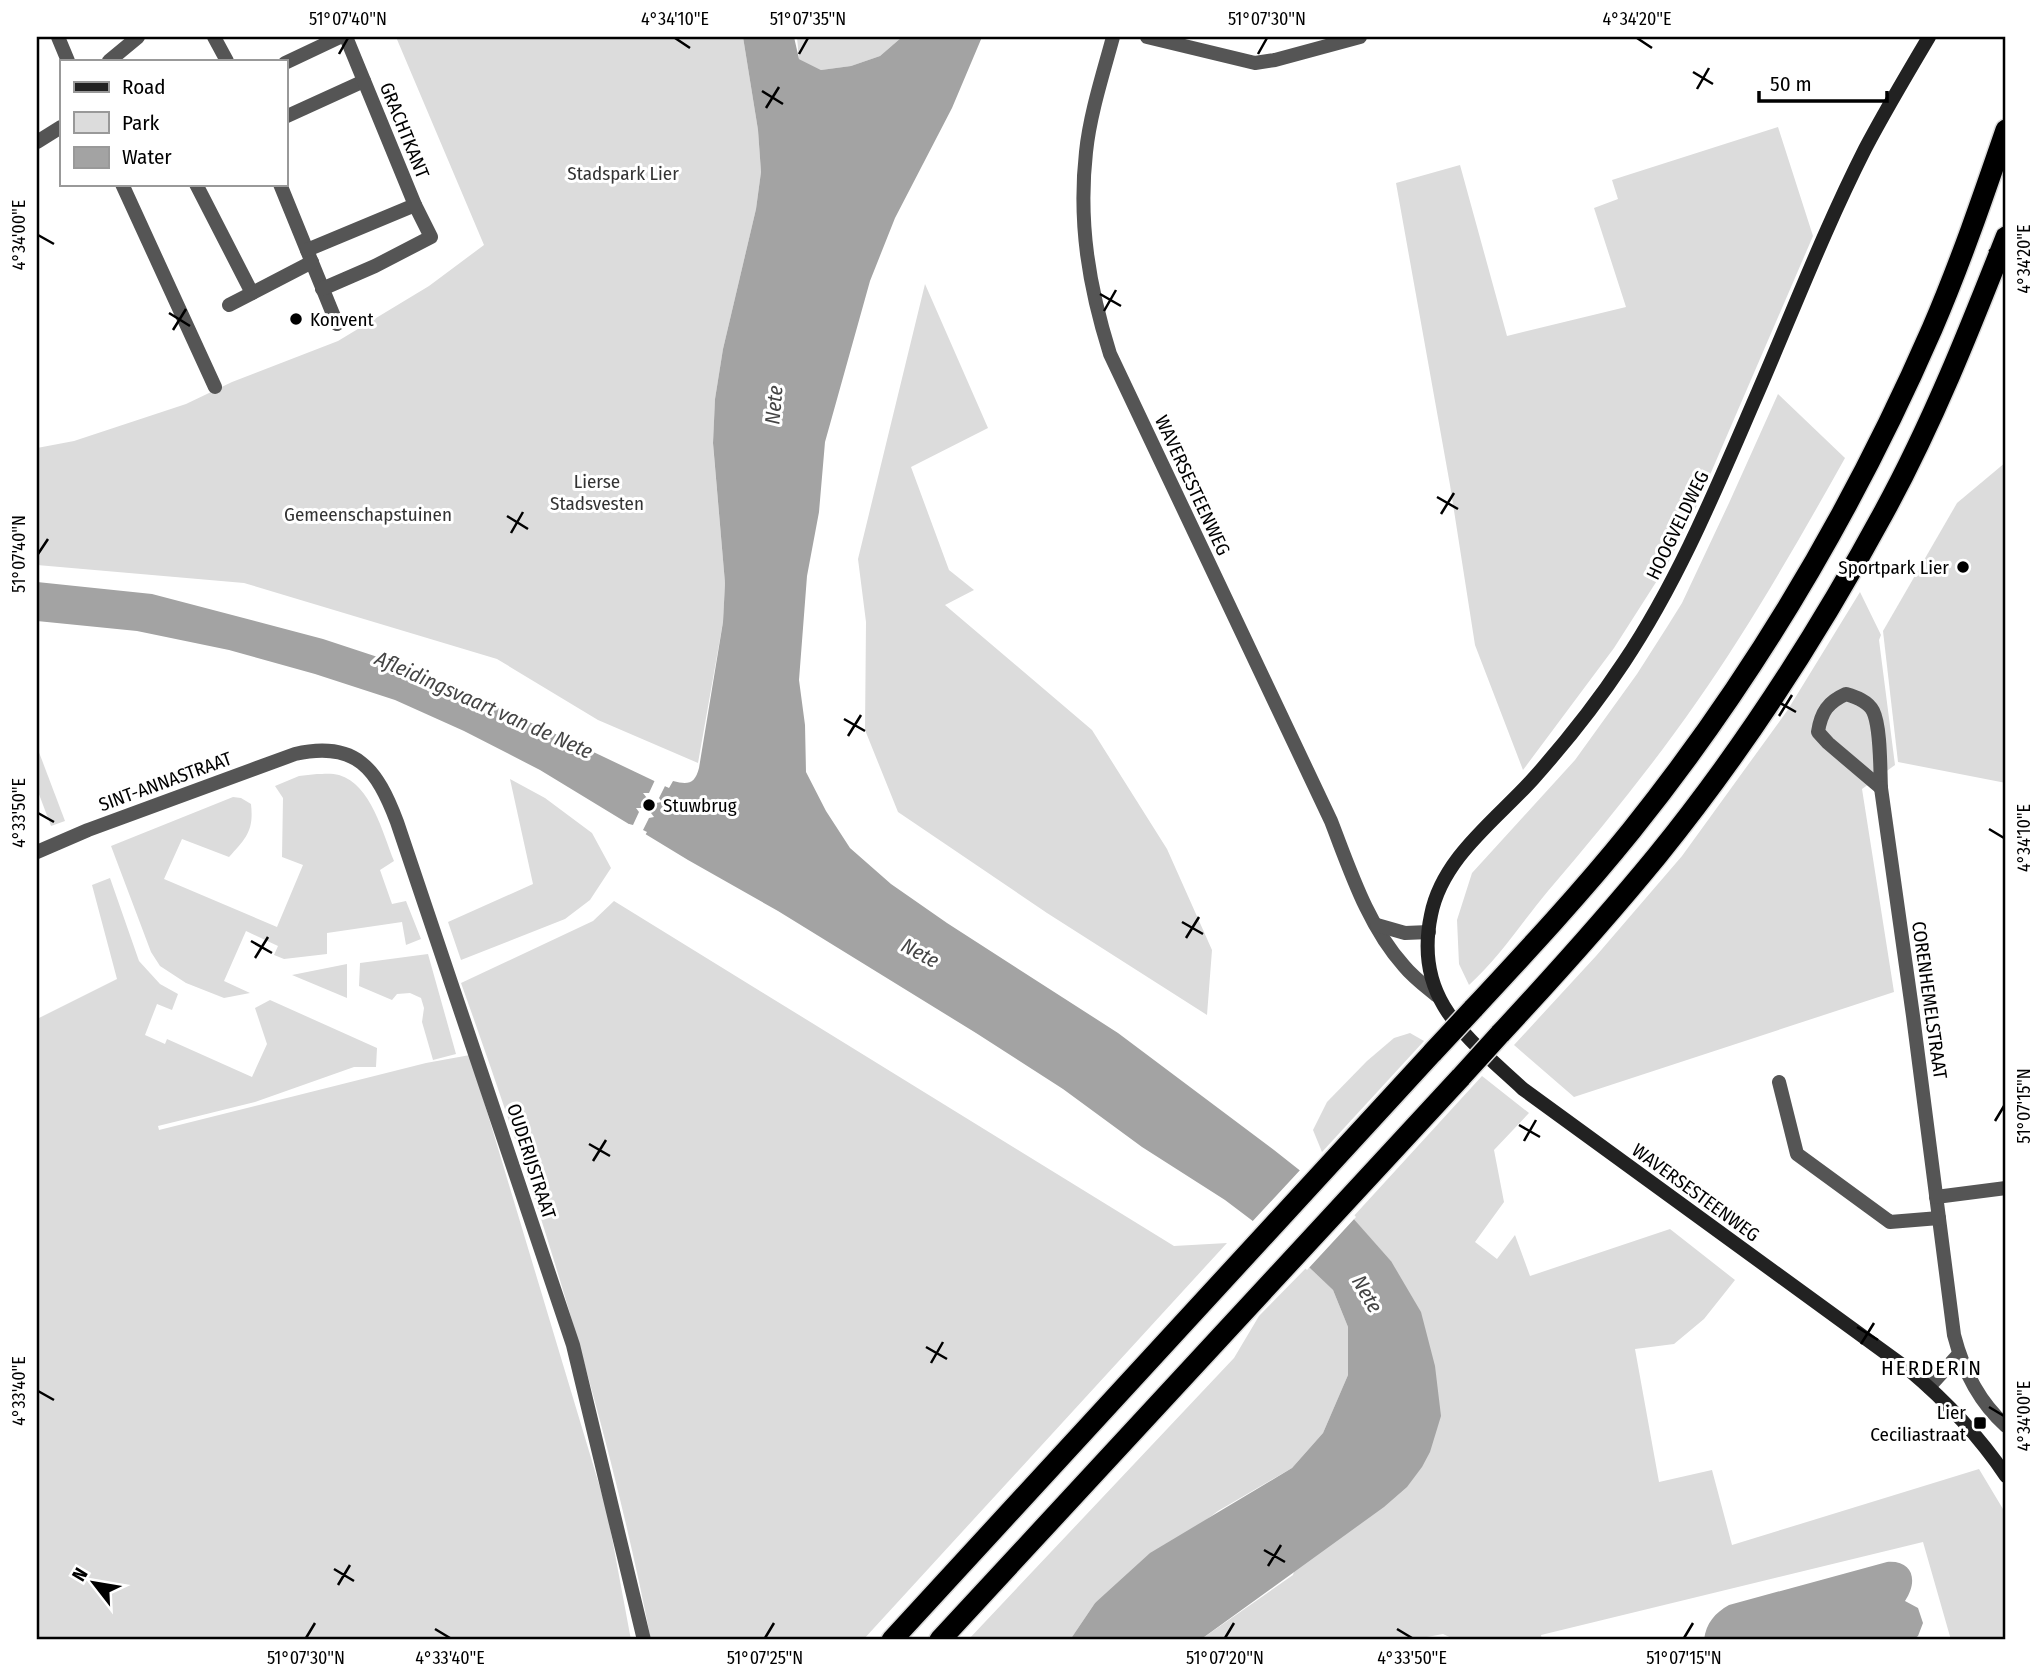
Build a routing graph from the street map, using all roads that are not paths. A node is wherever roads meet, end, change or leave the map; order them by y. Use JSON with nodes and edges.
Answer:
{"nodes":[{"id":1,"x":58,"y":37,"type":"edge"},
{"id":2,"x":138,"y":37,"type":"edge"},
{"id":3,"x":214,"y":37,"type":"edge"},
{"id":4,"x":340,"y":37,"type":"edge"},
{"id":5,"x":346,"y":37,"type":"edge"},
{"id":6,"x":1113,"y":37,"type":"edge"},
{"id":7,"x":1147,"y":37,"type":"edge"},
{"id":8,"x":1360,"y":37,"type":"edge"},
{"id":9,"x":1929,"y":37,"type":"edge"},
{"id":10,"x":68,"y":60,"type":"edge"},
{"id":11,"x":110,"y":60,"type":"edge"},
{"id":12,"x":226,"y":60,"type":"edge"},
{"id":13,"x":287,"y":62,"type":"edge"},
{"id":14,"x":364,"y":81,"type":"junction"},
{"id":15,"x":287,"y":116,"type":"edge"},
{"id":16,"x":60,"y":128,"type":"edge"},
{"id":17,"x":2006,"y":130,"type":"edge"},
{"id":18,"x":37,"y":142,"type":"edge"},
{"id":19,"x":123,"y":186,"type":"edge"},
{"id":20,"x":197,"y":186,"type":"edge"},
{"id":21,"x":281,"y":186,"type":"edge"},
{"id":22,"x":415,"y":205,"type":"junction"},
{"id":23,"x":2006,"y":237,"type":"edge"},
{"id":24,"x":310,"y":256,"type":"junction"},
{"id":25,"x":323,"y":289,"type":"junction"},
{"id":26,"x":252,"y":293,"type":"junction"},
{"id":27,"x":229,"y":305,"type":"dead end"},
{"id":28,"x":337,"y":324,"type":"dead end"},
{"id":29,"x":215,"y":387,"type":"dead end"},
{"id":30,"x":309,"y":751,"type":"joint"},
{"id":31,"x":1881,"y":788,"type":"junction"},
{"id":32,"x":37,"y":852,"type":"edge"},
{"id":33,"x":1377,"y":926,"type":"junction"},
{"id":34,"x":1429,"y":932,"type":"junction"},
{"id":35,"x":1436,"y":995,"type":"junction"},
{"id":36,"x":1779,"y":1083,"type":"dead end"},
{"id":37,"x":2006,"y":1188,"type":"edge"},
{"id":38,"x":1936,"y":1197,"type":"junction"},
{"id":39,"x":1939,"y":1218,"type":"junction"},
{"id":40,"x":1959,"y":1354,"type":"junction"},
{"id":41,"x":1929,"y":1387,"type":"junction"},
{"id":42,"x":2006,"y":1426,"type":"edge"},
{"id":43,"x":2006,"y":1476,"type":"edge"},
{"id":44,"x":644,"y":1640,"type":"edge"},
{"id":45,"x":892,"y":1640,"type":"edge"},
{"id":46,"x":940,"y":1640,"type":"edge"}],
"edges":[{"from":1,"to":10,"type":"street"},
{"from":2,"to":11,"type":"street"},
{"from":3,"to":12,"type":"street"},
{"from":4,"to":13,"type":"street"},
{"from":5,"to":14,"type":"street","name":"GRACHTKANT"},
{"from":6,"to":33,"type":"street","name":"WAVERSESTEENWEG"},
{"from":7,"to":8,"type":"street"},
{"from":9,"to":34,"type":"main road","name":"HOOGVELDWEG"},
{"from":14,"to":15,"type":"street"},
{"from":14,"to":22,"type":"street","name":"GRACHTKANT"},
{"from":16,"to":18,"type":"street"},
{"from":17,"to":45,"type":"highway","bridge":true},
{"from":19,"to":29,"type":"street"},
{"from":20,"to":26,"type":"street"},
{"from":21,"to":24,"type":"street"},
{"from":22,"to":24,"type":"street"},
{"from":22,"to":25,"type":"street","name":"GRACHTKANT"},
{"from":23,"to":46,"type":"highway","bridge":true},
{"from":24,"to":25,"type":"street"},
{"from":24,"to":26,"type":"street"},
{"from":25,"to":28,"type":"street"},
{"from":26,"to":27,"type":"street"},
{"from":30,"to":32,"type":"street","name":"SINT-ANNASTRAAT"},
{"from":30,"to":44,"type":"street","name":"OUDERIJSTRAAT"},
{"from":31,"to":31,"type":"street","name":"CORENHEMELSTRAAT"},
{"from":31,"to":38,"type":"street","name":"CORENHEMELSTRAAT"},
{"from":33,"to":34,"type":"street"},
{"from":33,"to":35,"type":"street","name":"WAVERSESTEENWEG"},
{"from":34,"to":35,"type":"main road","name":"HOOGVELDWEG"},
{"from":35,"to":41,"type":"main road","name":"WAVERSESTEENWEG"},
{"from":36,"to":39,"type":"street"},
{"from":37,"to":38,"type":"street"},
{"from":38,"to":39,"type":"street","name":"CORENHEMELSTRAAT"},
{"from":39,"to":40,"type":"street","name":"CORENHEMELSTRAAT"},
{"from":40,"to":41,"type":"street"},
{"from":40,"to":42,"type":"street","name":"CORENHEMELSTRAAT"},
{"from":41,"to":43,"type":"main road","name":"WAVERSESTEENWEG"}]}
